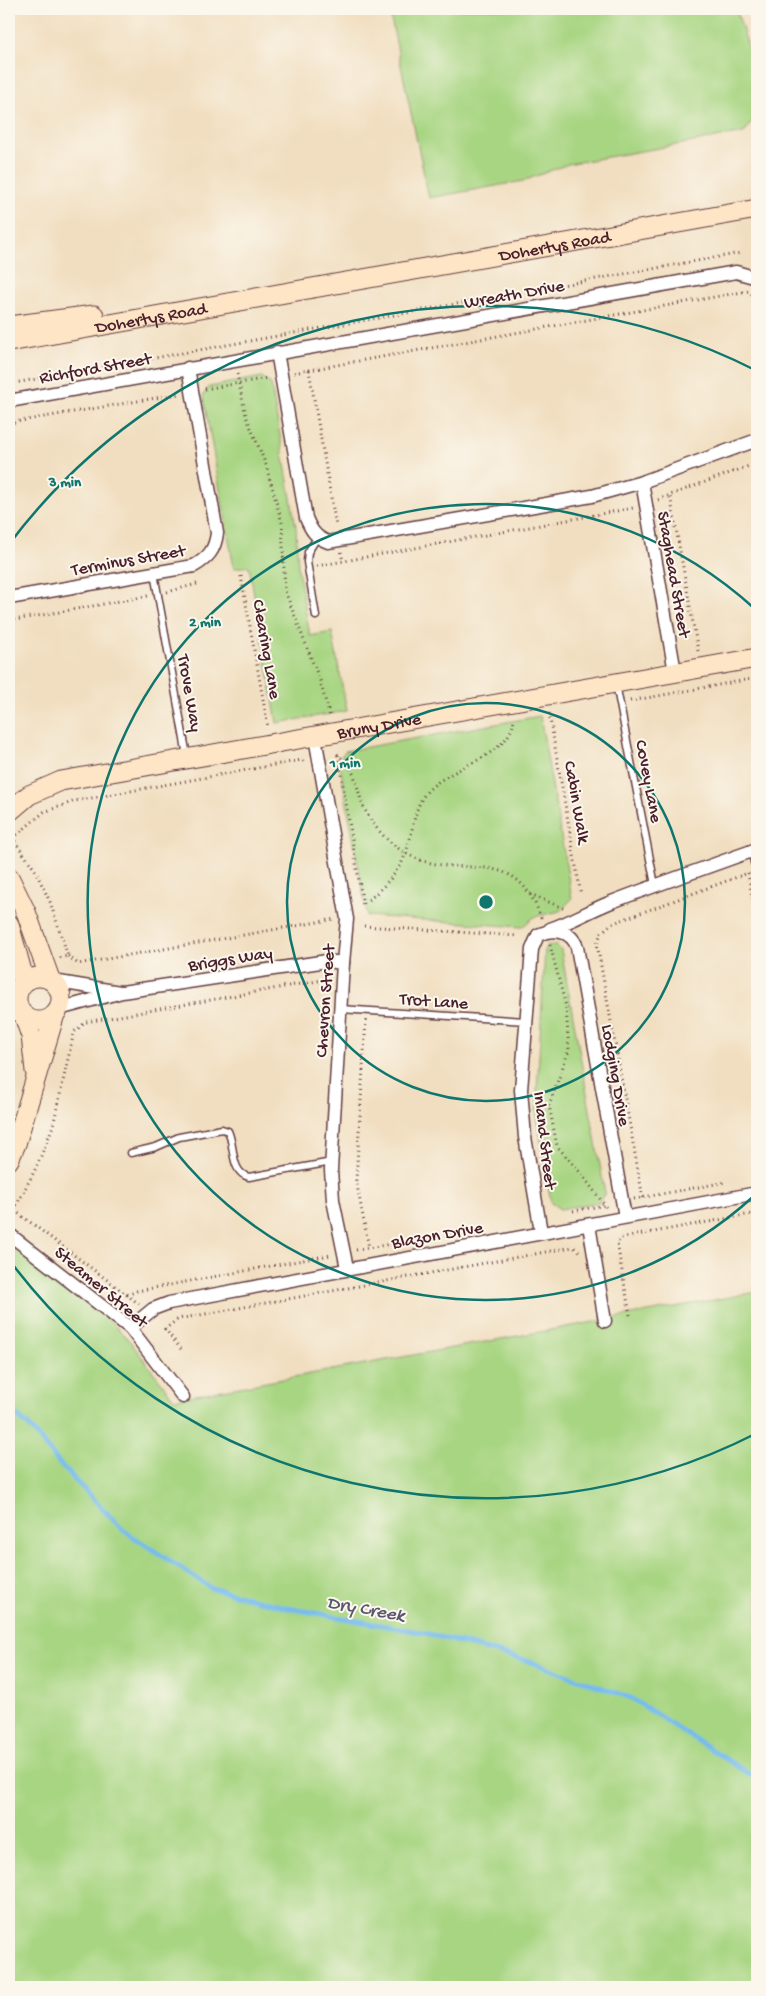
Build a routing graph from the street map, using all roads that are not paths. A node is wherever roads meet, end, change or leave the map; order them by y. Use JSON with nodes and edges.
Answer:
{"nodes":[{"id":1,"x":757,"y":209,"type":"edge"},
{"id":2,"x":757,"y":278,"type":"edge"},
{"id":3,"x":351,"y":282,"type":"junction"},
{"id":4,"x":9,"y":326,"type":"edge"},
{"id":5,"x":9,"y":342,"type":"edge"},
{"id":6,"x":277,"y":352,"type":"junction"},
{"id":7,"x":188,"y":368,"type":"junction"},
{"id":8,"x":9,"y":401,"type":"edge"},
{"id":9,"x":757,"y":440,"type":"edge"},
{"id":10,"x":642,"y":482,"type":"junction"},
{"id":11,"x":317,"y":538,"type":"junction"},
{"id":12,"x":154,"y":573,"type":"junction"},
{"id":13,"x":9,"y":598,"type":"edge"},
{"id":14,"x":316,"y":616,"type":"dead end"},
{"id":15,"x":757,"y":658,"type":"edge"},
{"id":16,"x":675,"y":672,"type":"junction"},
{"id":17,"x":618,"y":692,"type":"junction"},
{"id":18,"x":324,"y":735,"type":"junction"},
{"id":19,"x":187,"y":759,"type":"junction"},
{"id":20,"x":9,"y":812,"type":"edge"},
{"id":21,"x":756,"y":854,"type":"edge"},
{"id":22,"x":9,"y":877,"type":"edge"},
{"id":23,"x":655,"y":885,"type":"junction"},
{"id":24,"x":595,"y":908,"type":"junction"},
{"id":25,"x":9,"y":924,"type":"edge"},
{"id":26,"x":547,"y":931,"type":"junction"},
{"id":27,"x":574,"y":939,"type":"junction"},
{"id":28,"x":343,"y":963,"type":"junction"},
{"id":29,"x":52,"y":980,"type":"junction"},
{"id":30,"x":17,"y":988,"type":"edge"},
{"id":31,"x":122,"y":992,"type":"junction"},
{"id":32,"x":340,"y":1009,"type":"junction"},
{"id":33,"x":57,"y":1012,"type":"junction"},
{"id":34,"x":18,"y":1014,"type":"edge"},
{"id":35,"x":526,"y":1021,"type":"junction"},
{"id":36,"x":35,"y":1075,"type":"junction"},
{"id":37,"x":131,"y":1153,"type":"dead end"},
{"id":38,"x":9,"y":1160,"type":"edge"},
{"id":39,"x":332,"y":1162,"type":"junction"},
{"id":40,"x":757,"y":1193,"type":"edge"},
{"id":41,"x":625,"y":1217,"type":"junction"},
{"id":42,"x":588,"y":1225,"type":"junction"},
{"id":43,"x":541,"y":1232,"type":"junction"},
{"id":44,"x":9,"y":1234,"type":"edge"},
{"id":45,"x":347,"y":1268,"type":"junction"},
{"id":46,"x":605,"y":1321,"type":"dead end"},
{"id":47,"x":130,"y":1328,"type":"junction"},
{"id":48,"x":183,"y":1397,"type":"dead end"}],
"edges":[{"from":1,"to":3,"type":"street","name":"Dohertys Road"},
{"from":2,"to":6,"type":"street","name":"Wreath Drive"},
{"from":3,"to":4,"type":"street","name":"Dohertys Road"},
{"from":3,"to":5,"type":"street","name":"Dohertys Road"},
{"from":6,"to":7,"type":"street","name":"Wreath Drive"},
{"from":6,"to":11,"type":"street"},
{"from":7,"to":8,"type":"street","name":"Richford Street"},
{"from":7,"to":12,"type":"street","name":"Terminus Street"},
{"from":9,"to":10,"type":"street"},
{"from":10,"to":11,"type":"street"},
{"from":10,"to":16,"type":"street","name":"Staghead Street"},
{"from":11,"to":14,"type":"lane"},
{"from":12,"to":13,"type":"street","name":"Terminus Street"},
{"from":12,"to":19,"type":"lane","name":"Trove Way"},
{"from":15,"to":16,"type":"street","name":"Bruny Drive"},
{"from":16,"to":17,"type":"street","name":"Bruny Drive"},
{"from":17,"to":18,"type":"street","name":"Bruny Drive"},
{"from":17,"to":23,"type":"lane","name":"Covey Lane"},
{"from":18,"to":19,"type":"street","name":"Bruny Drive"},
{"from":18,"to":28,"type":"street","name":"Chevron Street"},
{"from":19,"to":20,"type":"street","name":"Bruny Drive"},
{"from":21,"to":23,"type":"street"},
{"from":22,"to":29,"type":"street"},
{"from":23,"to":24,"type":"street"},
{"from":24,"to":26,"type":"street"},
{"from":24,"to":27,"type":"street"},
{"from":25,"to":30,"type":"street"},
{"from":26,"to":27,"type":"street"},
{"from":26,"to":35,"type":"street","name":"Inland Street"},
{"from":27,"to":41,"type":"street","name":"Lodging Drive"},
{"from":28,"to":31,"type":"street","name":"Briggs Way"},
{"from":28,"to":32,"type":"street","name":"Chevron Street"},
{"from":29,"to":30,"type":"street"},
{"from":29,"to":31,"type":"street","name":"Briggs Way"},
{"from":29,"to":33,"type":"street"},
{"from":30,"to":34,"type":"street"},
{"from":31,"to":33,"type":"street","name":"Briggs Way"},
{"from":32,"to":35,"type":"lane","name":"Trot Lane"},
{"from":32,"to":39,"type":"street","name":"Chevron Street"},
{"from":33,"to":34,"type":"street"},
{"from":33,"to":36,"type":"street"},
{"from":34,"to":36,"type":"street"},
{"from":35,"to":43,"type":"street","name":"Inland Street"},
{"from":36,"to":38,"type":"street"},
{"from":37,"to":39,"type":"lane"},
{"from":39,"to":45,"type":"street","name":"Chevron Street"},
{"from":40,"to":41,"type":"street","name":"Blazon Drive"},
{"from":41,"to":42,"type":"street","name":"Blazon Drive"},
{"from":42,"to":43,"type":"street","name":"Blazon Drive"},
{"from":42,"to":46,"type":"street"},
{"from":43,"to":45,"type":"street","name":"Blazon Drive"},
{"from":44,"to":47,"type":"street","name":"Steamer Street"},
{"from":45,"to":47,"type":"street","name":"Blazon Drive"},
{"from":47,"to":48,"type":"street","name":"Steamer Street"}]}
